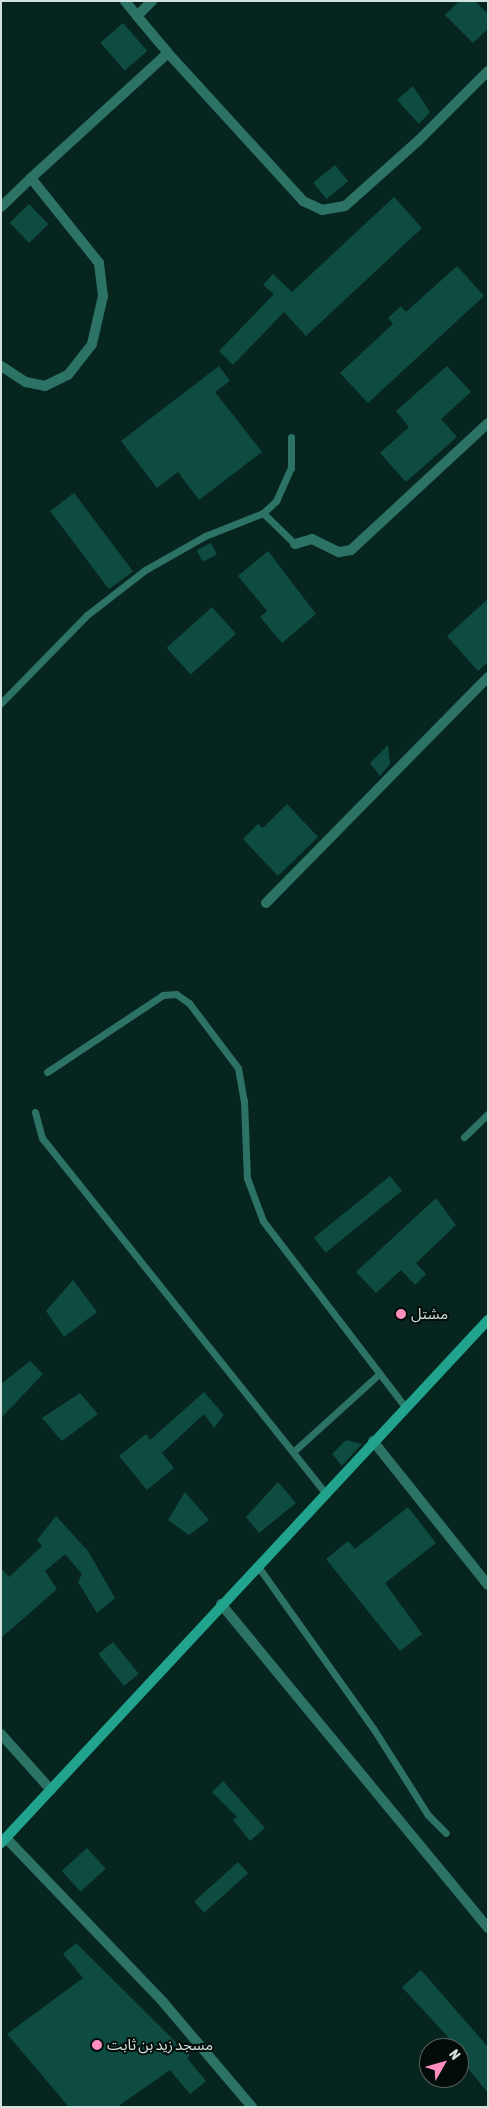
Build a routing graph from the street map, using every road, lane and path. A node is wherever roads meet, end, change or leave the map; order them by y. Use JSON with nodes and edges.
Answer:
{"nodes":[{"id":1,"x":125,"y":1,"type":"edge"},
{"id":2,"x":152,"y":1,"type":"edge"},
{"id":3,"x":137,"y":16,"type":"junction"},
{"id":4,"x":168,"y":53,"type":"junction"},
{"id":5,"x":488,"y":71,"type":"edge"},
{"id":6,"x":31,"y":178,"type":"junction"},
{"id":7,"x":1,"y":206,"type":"edge"},
{"id":8,"x":1,"y":366,"type":"edge"},
{"id":9,"x":488,"y":423,"type":"edge"},
{"id":10,"x":291,"y":437,"type":"dead end"},
{"id":11,"x":263,"y":513,"type":"junction"},
{"id":12,"x":295,"y":544,"type":"joint"},
{"id":13,"x":488,"y":678,"type":"edge"},
{"id":14,"x":1,"y":703,"type":"edge"},
{"id":15,"x":266,"y":903,"type":"dead end"},
{"id":16,"x":48,"y":1072,"type":"dead end"},
{"id":17,"x":35,"y":1112,"type":"dead end"},
{"id":18,"x":488,"y":1114,"type":"edge"},
{"id":19,"x":464,"y":1138,"type":"dead end"},
{"id":20,"x":488,"y":1320,"type":"edge"},
{"id":21,"x":378,"y":1375,"type":"junction"},
{"id":22,"x":405,"y":1407,"type":"junction"},
{"id":23,"x":372,"y":1441,"type":"junction"},
{"id":24,"x":293,"y":1452,"type":"junction"},
{"id":25,"x":325,"y":1492,"type":"junction"},
{"id":26,"x":257,"y":1565,"type":"junction"},
{"id":27,"x":488,"y":1585,"type":"edge"},
{"id":28,"x":222,"y":1604,"type":"junction"},
{"id":29,"x":1,"y":1734,"type":"edge"},
{"id":30,"x":51,"y":1790,"type":"junction"},
{"id":31,"x":446,"y":1833,"type":"dead end"},
{"id":32,"x":4,"y":1840,"type":"edge"},
{"id":33,"x":488,"y":1928,"type":"edge"},
{"id":34,"x":252,"y":2107,"type":"edge"}],
"edges":[{"from":1,"to":3,"type":"street"},
{"from":2,"to":3,"type":"street"},
{"from":3,"to":4,"type":"street"},
{"from":4,"to":5,"type":"street"},
{"from":4,"to":6,"type":"street"},
{"from":6,"to":7,"type":"street"},
{"from":6,"to":8,"type":"street"},
{"from":9,"to":12,"type":"street"},
{"from":10,"to":11,"type":"lane"},
{"from":11,"to":12,"type":"lane"},
{"from":11,"to":14,"type":"lane"},
{"from":13,"to":15,"type":"street"},
{"from":16,"to":21,"type":"lane"},
{"from":17,"to":24,"type":"lane"},
{"from":18,"to":19,"type":"lane"},
{"from":20,"to":22,"type":"main road"},
{"from":21,"to":22,"type":"lane"},
{"from":21,"to":24,"type":"lane"},
{"from":22,"to":23,"type":"main road"},
{"from":23,"to":25,"type":"main road"},
{"from":23,"to":27,"type":"street"},
{"from":24,"to":25,"type":"lane"},
{"from":25,"to":26,"type":"main road"},
{"from":26,"to":28,"type":"main road"},
{"from":26,"to":31,"type":"lane"},
{"from":28,"to":30,"type":"main road"},
{"from":28,"to":33,"type":"street"},
{"from":29,"to":30,"type":"street"},
{"from":30,"to":32,"type":"main road"},
{"from":32,"to":34,"type":"street"}]}
